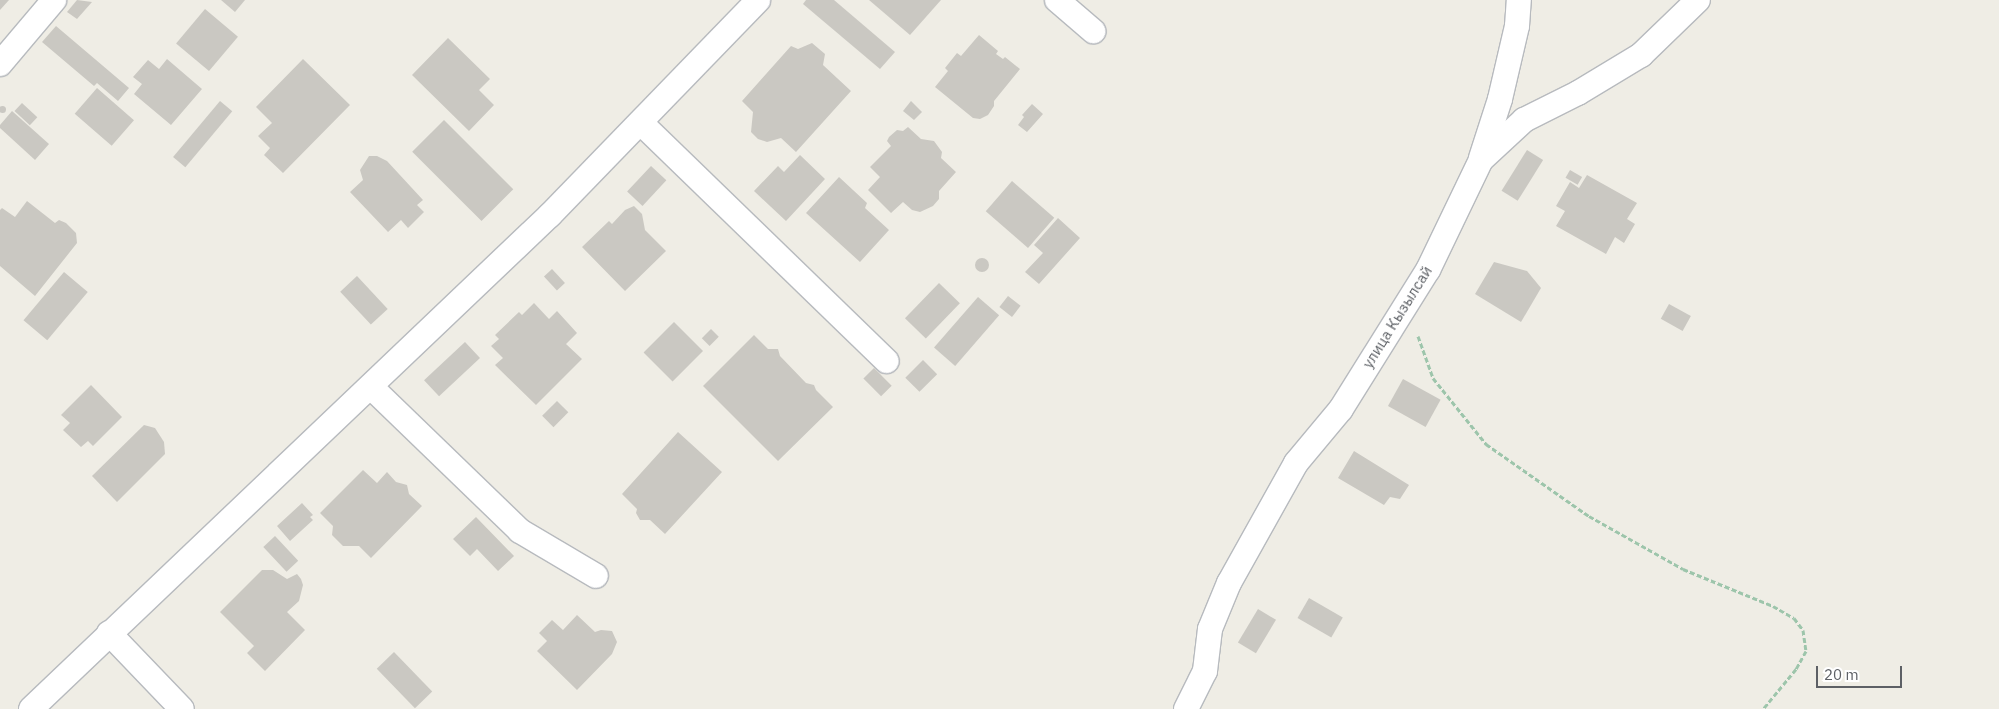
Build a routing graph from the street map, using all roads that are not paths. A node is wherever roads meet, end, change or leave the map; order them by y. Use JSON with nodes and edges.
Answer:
{"nodes":[{"id":1,"x":54,"y":0,"type":"edge"},
{"id":2,"x":758,"y":0,"type":"edge"},
{"id":3,"x":1057,"y":0,"type":"edge"},
{"id":4,"x":1519,"y":0,"type":"edge"},
{"id":5,"x":1698,"y":0,"type":"edge"},
{"id":6,"x":1093,"y":31,"type":"dead end"},
{"id":7,"x":0,"y":64,"type":"edge"},
{"id":8,"x":641,"y":122,"type":"junction"},
{"id":9,"x":1481,"y":160,"type":"junction"},
{"id":10,"x":887,"y":361,"type":"dead end"},
{"id":11,"x":371,"y":387,"type":"junction"},
{"id":12,"x":596,"y":576,"type":"dead end"},
{"id":13,"x":108,"y":633,"type":"junction"},
{"id":14,"x":31,"y":709,"type":"edge"},
{"id":15,"x":182,"y":709,"type":"edge"},
{"id":16,"x":1186,"y":709,"type":"edge"}],
"edges":[{"from":1,"to":7,"type":"street"},
{"from":2,"to":8,"type":"street"},
{"from":3,"to":6,"type":"street"},
{"from":4,"to":9,"type":"street"},
{"from":5,"to":9,"type":"street","name":"улица Кызылсай"},
{"from":8,"to":10,"type":"street"},
{"from":8,"to":11,"type":"street"},
{"from":9,"to":16,"type":"street","name":"улица Кызылсай"},
{"from":11,"to":12,"type":"street"},
{"from":11,"to":13,"type":"street"},
{"from":13,"to":14,"type":"street"},
{"from":13,"to":15,"type":"street"}]}
